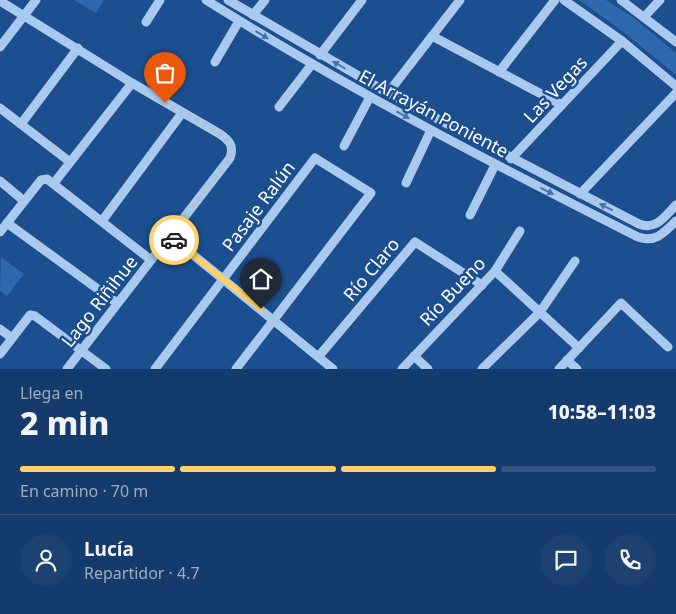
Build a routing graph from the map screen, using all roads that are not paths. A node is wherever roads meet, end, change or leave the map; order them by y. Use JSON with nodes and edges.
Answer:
{"nodes":[{"id":1,"x":36,"y":0,"type":"edge"},
{"id":2,"x":160,"y":0,"type":"edge"},
{"id":3,"x":206,"y":0,"type":"edge"},
{"id":4,"x":228,"y":0,"type":"edge"},
{"id":5,"x":265,"y":0,"type":"edge"},
{"id":6,"x":362,"y":0,"type":"edge"},
{"id":7,"x":460,"y":0,"type":"edge"},
{"id":8,"x":555,"y":0,"type":"edge"},
{"id":9,"x":564,"y":0,"type":"edge"},
{"id":10,"x":621,"y":0,"type":"edge"},
{"id":11,"x":660,"y":0,"type":"edge"},
{"id":12,"x":0,"y":1,"type":"edge"},
{"id":13,"x":24,"y":16,"type":"junction"},
{"id":14,"x":253,"y":16,"type":"junction"},
{"id":15,"x":644,"y":17,"type":"junction"},
{"id":16,"x":239,"y":21,"type":"junction"},
{"id":17,"x":146,"y":22,"type":"dead end"},
{"id":18,"x":432,"y":36,"type":"junction"},
{"id":19,"x":622,"y":41,"type":"junction"},
{"id":20,"x":676,"y":42,"type":"edge"},
{"id":21,"x":0,"y":47,"type":"edge"},
{"id":22,"x":78,"y":48,"type":"junction"},
{"id":23,"x":320,"y":55,"type":"junction"},
{"id":24,"x":215,"y":62,"type":"dead end"},
{"id":25,"x":312,"y":64,"type":"junction"},
{"id":26,"x":499,"y":72,"type":"junction"},
{"id":27,"x":132,"y":83,"type":"junction"},
{"id":28,"x":676,"y":86,"type":"edge"},
{"id":29,"x":388,"y":93,"type":"junction"},
{"id":30,"x":676,"y":93,"type":"edge"},
{"id":31,"x":370,"y":97,"type":"junction"},
{"id":32,"x":562,"y":105,"type":"junction"},
{"id":33,"x":279,"y":107,"type":"dead end"},
{"id":34,"x":0,"y":108,"type":"edge"},
{"id":35,"x":182,"y":113,"type":"junction"},
{"id":36,"x":21,"y":124,"type":"junction"},
{"id":37,"x":430,"y":130,"type":"junction"},
{"id":38,"x":344,"y":146,"type":"dead end"},
{"id":39,"x":510,"y":159,"type":"junction"},
{"id":40,"x":70,"y":162,"type":"junction"},
{"id":41,"x":496,"y":165,"type":"junction"},
{"id":42,"x":0,"y":181,"type":"edge"},
{"id":43,"x":54,"y":182,"type":"junction"},
{"id":44,"x":406,"y":182,"type":"dead end"},
{"id":45,"x":580,"y":194,"type":"junction"},
{"id":46,"x":24,"y":201,"type":"junction"},
{"id":47,"x":676,"y":205,"type":"edge"},
{"id":48,"x":470,"y":215,"type":"dead end"},
{"id":49,"x":102,"y":220,"type":"junction"},
{"id":50,"x":676,"y":221,"type":"edge"},
{"id":51,"x":7,"y":223,"type":"junction"},
{"id":52,"x":520,"y":231,"type":"dead end"},
{"id":53,"x":0,"y":232,"type":"edge"},
{"id":54,"x":170,"y":236,"type":"junction"},
{"id":55,"x":151,"y":260,"type":"junction"},
{"id":56,"x":575,"y":261,"type":"dead end"},
{"id":57,"x":496,"y":270,"type":"junction"},
{"id":58,"x":223,"y":279,"type":"junction"},
{"id":59,"x":482,"y":285,"type":"junction"},
{"id":60,"x":117,"y":303,"type":"junction"},
{"id":61,"x":540,"y":312,"type":"junction"},
{"id":62,"x":274,"y":319,"type":"junction"},
{"id":63,"x":0,"y":329,"type":"edge"},
{"id":64,"x":12,"y":338,"type":"junction"},
{"id":65,"x":668,"y":347,"type":"dead end"},
{"id":66,"x":579,"y":348,"type":"junction"},
{"id":67,"x":81,"y":350,"type":"junction"},
{"id":68,"x":0,"y":354,"type":"edge"},
{"id":69,"x":319,"y":356,"type":"junction"},
{"id":70,"x":414,"y":356,"type":"junction"},
{"id":71,"x":567,"y":360,"type":"junction"},
{"id":72,"x":67,"y":369,"type":"edge"},
{"id":73,"x":106,"y":369,"type":"edge"},
{"id":74,"x":155,"y":369,"type":"edge"},
{"id":75,"x":236,"y":369,"type":"edge"},
{"id":76,"x":333,"y":369,"type":"edge"},
{"id":77,"x":402,"y":369,"type":"edge"},
{"id":78,"x":428,"y":369,"type":"edge"},
{"id":79,"x":482,"y":369,"type":"edge"},
{"id":80,"x":559,"y":369,"type":"edge"},
{"id":81,"x":577,"y":369,"type":"edge"}],
"edges":[{"from":1,"to":13,"type":"street"},
{"from":2,"to":17,"type":"street"},
{"from":3,"to":16,"type":"street","name":"El Arrayán Poniente"},
{"from":4,"to":14,"type":"street","name":"El Arrayán Poniente"},
{"from":5,"to":14,"type":"street"},
{"from":6,"to":23,"type":"street"},
{"from":7,"to":18,"type":"street"},
{"from":8,"to":26,"type":"street"},
{"from":9,"to":19,"type":"street"},
{"from":10,"to":15,"type":"street"},
{"from":11,"to":15,"type":"street"},
{"from":12,"to":13,"type":"street"},
{"from":13,"to":21,"type":"street"},
{"from":13,"to":22,"type":"street"},
{"from":14,"to":23,"type":"street","name":"El Arrayán Poniente"},
{"from":15,"to":20,"type":"street"},
{"from":16,"to":24,"type":"street"},
{"from":16,"to":25,"type":"street","name":"El Arrayán Poniente","one_way":true},
{"from":18,"to":26,"type":"street"},
{"from":18,"to":29,"type":"street"},
{"from":19,"to":28,"type":"street"},
{"from":19,"to":32,"type":"street","name":"Las Vegas"},
{"from":22,"to":27,"type":"street"},
{"from":22,"to":36,"type":"street"},
{"from":29,"to":23,"type":"street","name":"El Arrayán Poniente","one_way":true},
{"from":25,"to":31,"type":"street","name":"El Arrayán Poniente"},
{"from":25,"to":33,"type":"street"},
{"from":26,"to":32,"type":"street"},
{"from":27,"to":35,"type":"street"},
{"from":27,"to":40,"type":"street"},
{"from":29,"to":39,"type":"street","name":"El Arrayán Poniente"},
{"from":30,"to":45,"type":"street"},
{"from":31,"to":37,"type":"street","name":"El Arrayán Poniente","one_way":true},
{"from":31,"to":38,"type":"street"},
{"from":32,"to":39,"type":"street","name":"Las Vegas"},
{"from":34,"to":36,"type":"street"},
{"from":35,"to":49,"type":"street"},
{"from":35,"to":54,"type":"street","name":"Lago Riñihue"},
{"from":36,"to":40,"type":"street"},
{"from":37,"to":41,"type":"street","name":"El Arrayán Poniente"},
{"from":37,"to":44,"type":"street"},
{"from":39,"to":45,"type":"street","name":"El Arrayán Poniente"},
{"from":40,"to":43,"type":"street"},
{"from":41,"to":48,"type":"street"},
{"from":41,"to":50,"type":"street","name":"El Arrayán Poniente","one_way":true},
{"from":42,"to":46,"type":"street"},
{"from":43,"to":46,"type":"street"},
{"from":43,"to":49,"type":"street"},
{"from":47,"to":45,"type":"street","name":"El Arrayán Poniente","one_way":true},
{"from":46,"to":51,"type":"street"},
{"from":49,"to":55,"type":"street"},
{"from":51,"to":53,"type":"street"},
{"from":51,"to":60,"type":"street"},
{"from":52,"to":57,"type":"street","name":"Río Bueno"},
{"from":54,"to":55,"type":"street","name":"Lago Riñihue"},
{"from":54,"to":58,"type":"street"},
{"from":55,"to":60,"type":"street","name":"Lago Riñihue"},
{"from":56,"to":61,"type":"street"},
{"from":57,"to":59,"type":"street","name":"Río Bueno"},
{"from":57,"to":61,"type":"street"},
{"from":58,"to":62,"type":"street"},
{"from":58,"to":62,"type":"street","name":"Pasaje Ralún"},
{"from":58,"to":74,"type":"street","name":"Pasaje Ralún"},
{"from":59,"to":69,"type":"street","name":"Río Claro"},
{"from":59,"to":70,"type":"street","name":"Río Bueno"},
{"from":60,"to":67,"type":"street","name":"Lago Riñihue"},
{"from":61,"to":66,"type":"street"},
{"from":61,"to":79,"type":"street"},
{"from":62,"to":69,"type":"street"},
{"from":62,"to":75,"type":"street"},
{"from":63,"to":64,"type":"street"},
{"from":64,"to":67,"type":"street"},
{"from":64,"to":68,"type":"street"},
{"from":65,"to":66,"type":"street"},
{"from":66,"to":71,"type":"street"},
{"from":67,"to":72,"type":"street","name":"Lago Riñihue"},
{"from":67,"to":73,"type":"street"},
{"from":69,"to":76,"type":"street"},
{"from":70,"to":77,"type":"street","name":"Río Bueno"},
{"from":70,"to":78,"type":"street"},
{"from":71,"to":80,"type":"street"},
{"from":71,"to":81,"type":"street"}]}
